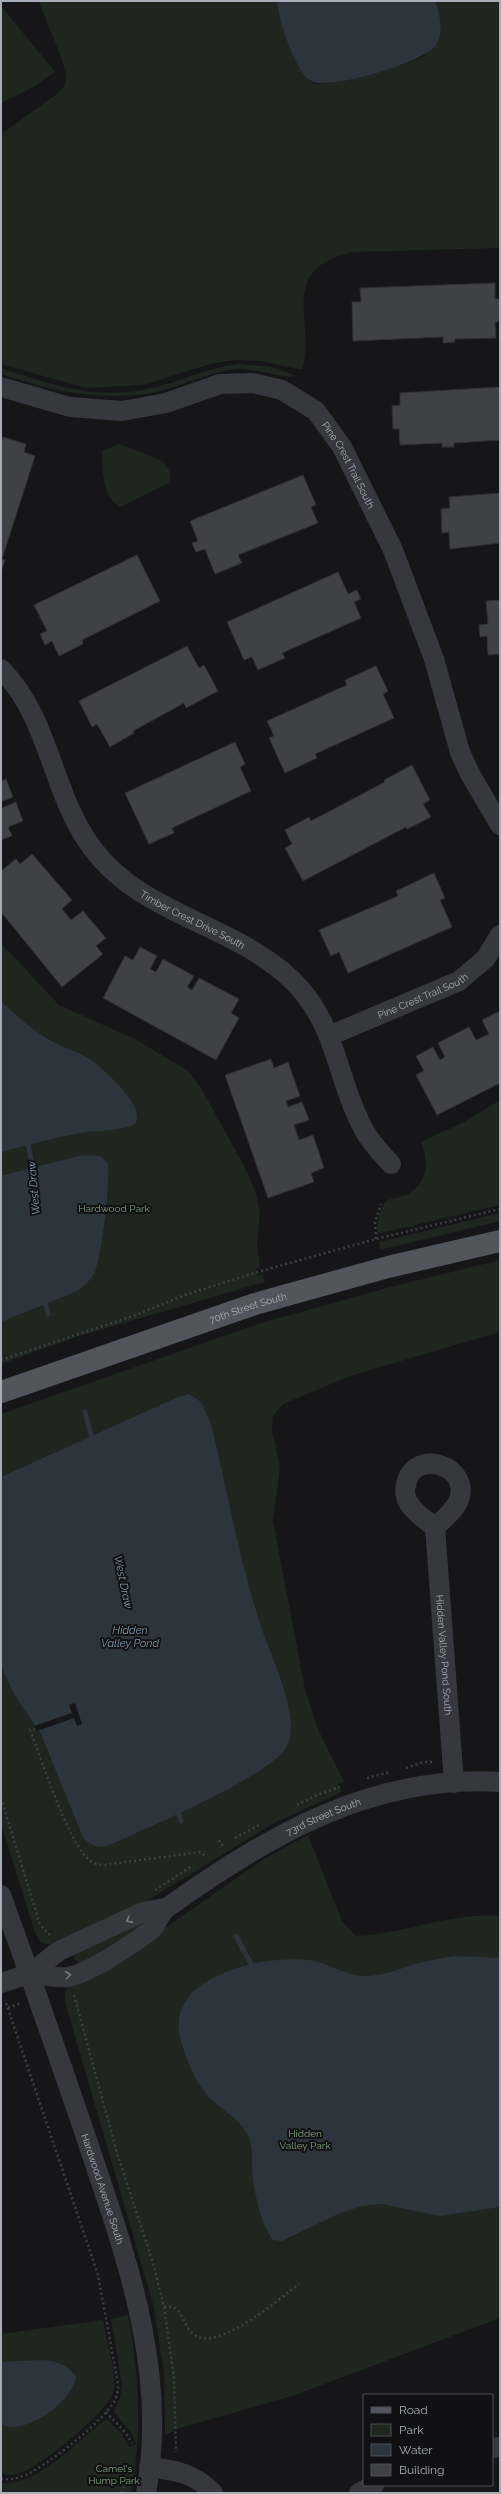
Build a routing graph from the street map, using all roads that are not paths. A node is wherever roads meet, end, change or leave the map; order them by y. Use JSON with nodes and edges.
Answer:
{"nodes":[{"id":1,"x":1,"y":387,"type":"edge"},
{"id":2,"x":1,"y":669,"type":"edge"},
{"id":3,"x":500,"y":825,"type":"edge"},
{"id":4,"x":500,"y":935,"type":"edge"},
{"id":5,"x":329,"y":1036,"type":"junction"},
{"id":6,"x":391,"y":1164,"type":"dead end"},
{"id":7,"x":500,"y":1241,"type":"edge"},
{"id":8,"x":1,"y":1392,"type":"edge"},
{"id":9,"x":435,"y":1527,"type":"dead end"},
{"id":10,"x":500,"y":1782,"type":"edge"},
{"id":11,"x":454,"y":1783,"type":"junction"},
{"id":12,"x":1,"y":1895,"type":"edge"},
{"id":13,"x":165,"y":1908,"type":"junction"},
{"id":14,"x":29,"y":1974,"type":"junction"},
{"id":15,"x":1,"y":1983,"type":"edge"},
{"id":16,"x":140,"y":2465,"type":"junction"},
{"id":17,"x":372,"y":2486,"type":"edge"},
{"id":18,"x":146,"y":2493,"type":"edge"},
{"id":19,"x":212,"y":2493,"type":"edge"},
{"id":20,"x":359,"y":2493,"type":"edge"}],
"edges":[{"from":1,"to":3,"type":"street","name":"Pine Crest Trail South"},
{"from":2,"to":5,"type":"street","name":"Timber Crest Drive South"},
{"from":4,"to":5,"type":"street","name":"Pine Crest Trail South"},
{"from":5,"to":6,"type":"street","name":"Timber Crest Drive South"},
{"from":7,"to":8,"type":"main road","name":"70th Street South"},
{"from":9,"to":11,"type":"street","name":"Hidden Valley Pond South"},
{"from":10,"to":11,"type":"street","name":"73rd Street South"},
{"from":11,"to":13,"type":"street","name":"73rd Street South"},
{"from":12,"to":14,"type":"street","name":"Hardwood Avenue South"},
{"from":13,"to":14,"type":"street","name":"73rd Street South","one_way":true},
{"from":14,"to":13,"type":"street","name":"73rd Street South","one_way":true},
{"from":14,"to":15,"type":"street"},
{"from":14,"to":16,"type":"street","name":"Hardwood Avenue South"},
{"from":16,"to":18,"type":"street","name":"Hardwood Avenue South"},
{"from":16,"to":19,"type":"street"},
{"from":17,"to":20,"type":"street"}]}
